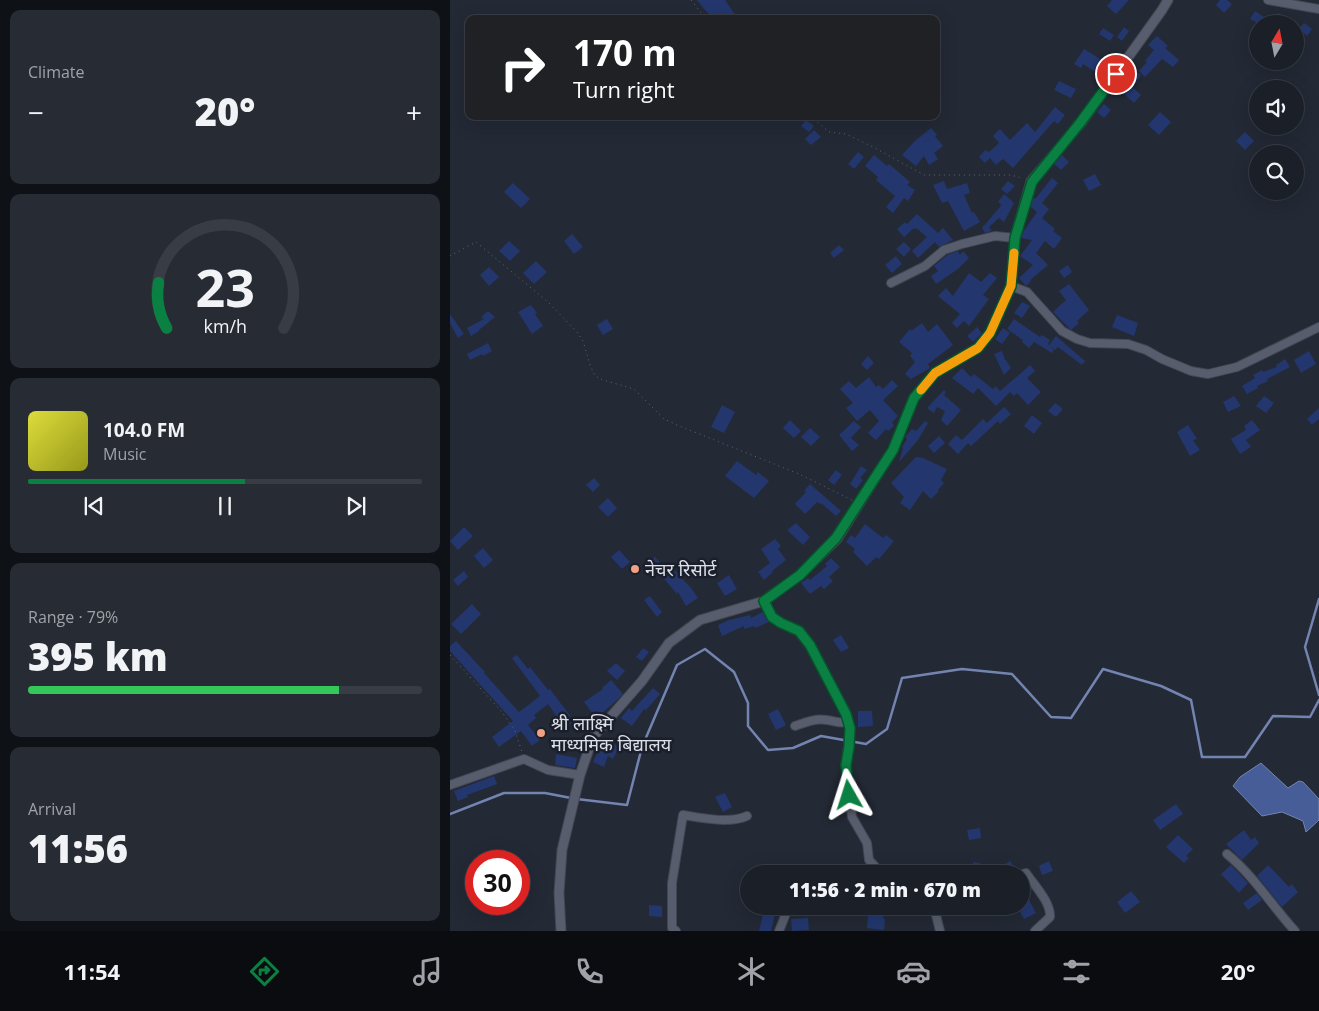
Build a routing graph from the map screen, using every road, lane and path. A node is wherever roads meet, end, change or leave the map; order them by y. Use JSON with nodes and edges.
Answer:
{"nodes":[{"id":1,"x":691,"y":0,"type":"edge"},
{"id":2,"x":1168,"y":0,"type":"edge"},
{"id":3,"x":1268,"y":0,"type":"edge"},
{"id":4,"x":1319,"y":9,"type":"edge"},
{"id":5,"x":703,"y":15,"type":"edge"},
{"id":6,"x":815,"y":120,"type":"edge"},
{"id":7,"x":1032,"y":182,"type":"junction"},
{"id":8,"x":1015,"y":238,"type":"junction"},
{"id":9,"x":450,"y":256,"type":"edge"},
{"id":10,"x":892,"y":283,"type":"dead end"},
{"id":11,"x":1011,"y":286,"type":"junction"},
{"id":12,"x":1319,"y":327,"type":"edge"},
{"id":13,"x":859,"y":504,"type":"junction"},
{"id":14,"x":764,"y":601,"type":"junction"},
{"id":15,"x":450,"y":655,"type":"edge"},
{"id":16,"x":847,"y":722,"type":"junction"},
{"id":17,"x":795,"y":726,"type":"dead end"},
{"id":18,"x":524,"y":759,"type":"junction"},
{"id":19,"x":580,"y":779,"type":"junction"},
{"id":20,"x":450,"y":785,"type":"edge"},
{"id":21,"x":747,"y":816,"type":"dead end"},
{"id":22,"x":1228,"y":854,"type":"dead end"},
{"id":23,"x":874,"y":865,"type":"edge"},
{"id":24,"x":1030,"y":879,"type":"edge"},
{"id":25,"x":785,"y":915,"type":"edge"},
{"id":26,"x":936,"y":915,"type":"edge"},
{"id":27,"x":561,"y":931,"type":"edge"},
{"id":28,"x":676,"y":931,"type":"edge"},
{"id":29,"x":779,"y":931,"type":"edge"},
{"id":30,"x":940,"y":931,"type":"edge"},
{"id":31,"x":1035,"y":931,"type":"edge"},
{"id":32,"x":1295,"y":931,"type":"edge"}],
"edges":[{"from":1,"to":5,"type":"path"},
{"from":2,"to":7,"type":"street"},
{"from":3,"to":4,"type":"street"},
{"from":6,"to":7,"type":"path"},
{"from":7,"to":8,"type":"street"},
{"from":8,"to":10,"type":"street"},
{"from":8,"to":11,"type":"street"},
{"from":9,"to":13,"type":"path"},
{"from":11,"to":12,"type":"street"},
{"from":11,"to":13,"type":"street"},
{"from":13,"to":14,"type":"street"},
{"from":14,"to":16,"type":"street"},
{"from":14,"to":19,"type":"street"},
{"from":15,"to":18,"type":"path"},
{"from":16,"to":17,"type":"street"},
{"from":16,"to":23,"type":"street"},
{"from":18,"to":19,"type":"street"},
{"from":18,"to":20,"type":"street"},
{"from":19,"to":27,"type":"street"},
{"from":21,"to":28,"type":"street"},
{"from":22,"to":32,"type":"street"},
{"from":24,"to":31,"type":"street"},
{"from":25,"to":29,"type":"street"},
{"from":26,"to":30,"type":"street"}]}
